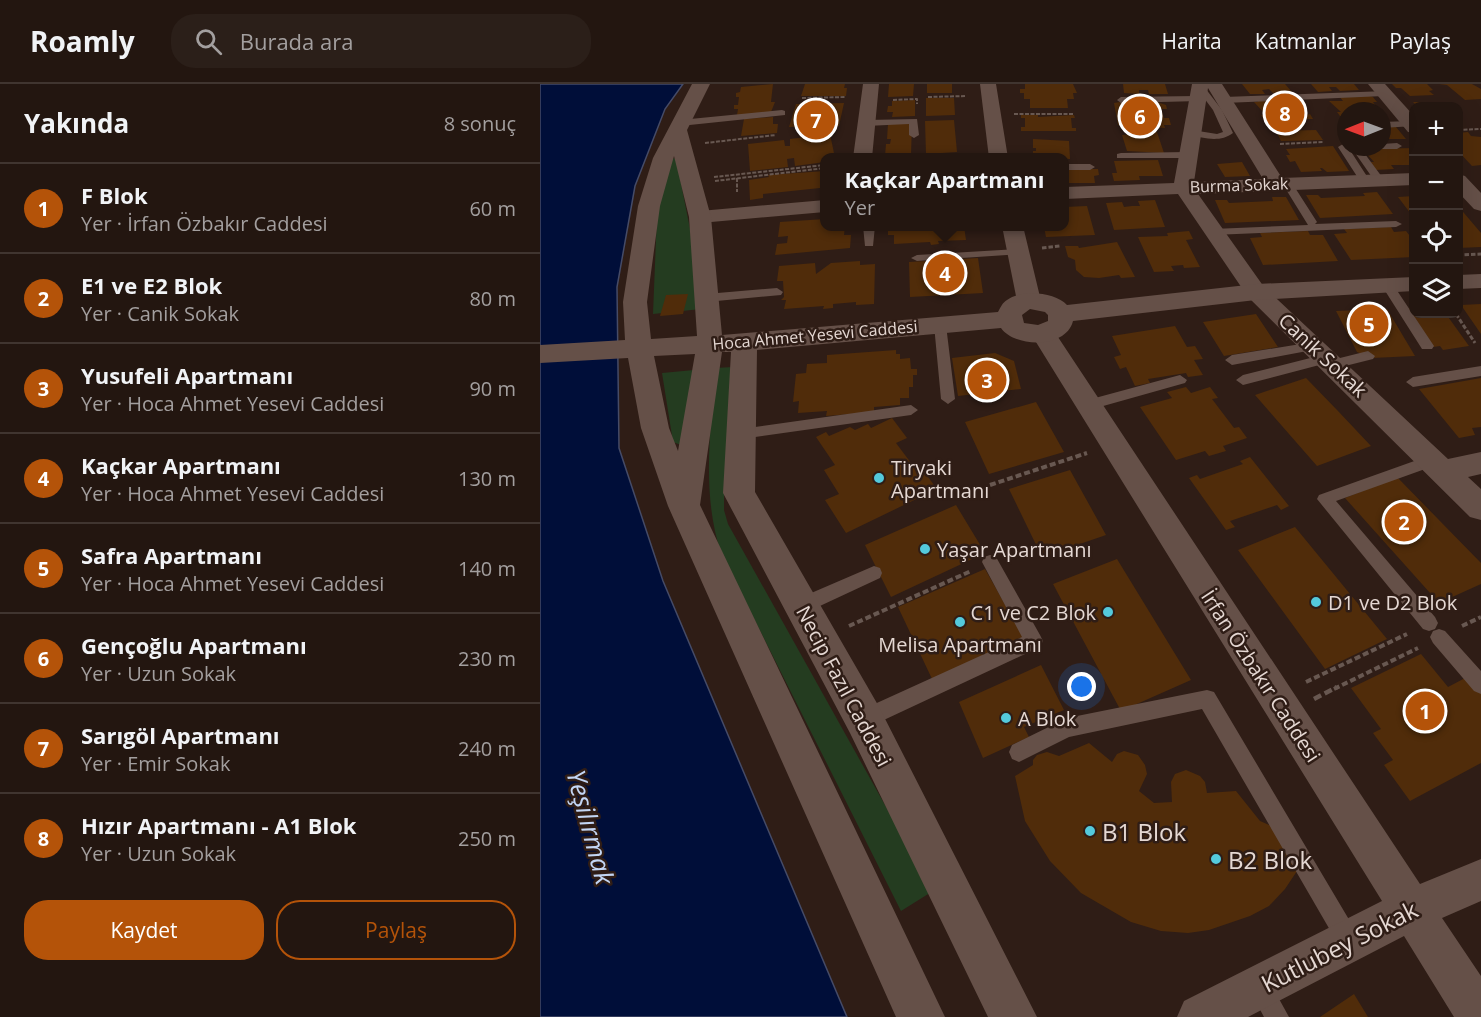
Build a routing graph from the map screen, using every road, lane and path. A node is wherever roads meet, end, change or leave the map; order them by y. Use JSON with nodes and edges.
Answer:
{"nodes":[{"id":1,"x":701,"y":84,"type":"edge"},
{"id":2,"x":1203,"y":88,"type":"edge"},
{"id":3,"x":1380,"y":89,"type":"edge"},
{"id":4,"x":989,"y":90,"type":"edge"},
{"id":5,"x":870,"y":94,"type":"edge"},
{"id":6,"x":802,"y":98,"type":"dead end"},
{"id":7,"x":928,"y":98,"type":"dead end"},
{"id":8,"x":1121,"y":100,"type":"dead end"},
{"id":9,"x":1224,"y":100,"type":"junction"},
{"id":10,"x":917,"y":108,"type":"dead end"},
{"id":11,"x":782,"y":113,"type":"dead end"},
{"id":12,"x":993,"y":114,"type":"junction"},
{"id":13,"x":1074,"y":114,"type":"dead end"},
{"id":14,"x":866,"y":123,"type":"junction"},
{"id":15,"x":1409,"y":123,"type":"edge"},
{"id":16,"x":1391,"y":125,"type":"edge"},
{"id":17,"x":1409,"y":126,"type":"edge"},
{"id":18,"x":1481,"y":129,"type":"edge"},
{"id":19,"x":1463,"y":130,"type":"edge"},
{"id":20,"x":680,"y":133,"type":"junction"},
{"id":21,"x":1192,"y":133,"type":"junction"},
{"id":22,"x":776,"y":135,"type":"dead end"},
{"id":23,"x":914,"y":135,"type":"dead end"},
{"id":24,"x":1323,"y":142,"type":"dead end"},
{"id":25,"x":1252,"y":145,"type":"junction"},
{"id":26,"x":1391,"y":146,"type":"edge"},
{"id":27,"x":1397,"y":146,"type":"dead end"},
{"id":28,"x":863,"y":153,"type":"edge"},
{"id":29,"x":998,"y":153,"type":"edge"},
{"id":30,"x":1188,"y":155,"type":"junction"},
{"id":31,"x":1121,"y":156,"type":"dead end"},
{"id":32,"x":1351,"y":156,"type":"edge"},
{"id":33,"x":1359,"y":156,"type":"edge"},
{"id":34,"x":1069,"y":167,"type":"edge"},
{"id":35,"x":1090,"y":167,"type":"dead end"},
{"id":36,"x":820,"y":168,"type":"edge"},
{"id":37,"x":1481,"y":177,"type":"edge"},
{"id":38,"x":1409,"y":179,"type":"edge"},
{"id":39,"x":1463,"y":179,"type":"edge"},
{"id":40,"x":1372,"y":181,"type":"junction"},
{"id":41,"x":693,"y":182,"type":"junction"},
{"id":42,"x":1281,"y":184,"type":"junction"},
{"id":43,"x":1463,"y":185,"type":"edge"},
{"id":44,"x":1183,"y":187,"type":"junction"},
{"id":45,"x":1069,"y":193,"type":"edge"},
{"id":46,"x":1481,"y":205,"type":"edge"},
{"id":47,"x":820,"y":206,"type":"edge"},
{"id":48,"x":700,"y":217,"type":"junction"},
{"id":49,"x":1311,"y":222,"type":"junction"},
{"id":50,"x":1222,"y":229,"type":"junction"},
{"id":51,"x":869,"y":231,"type":"edge"},
{"id":52,"x":1013,"y":231,"type":"edge"},
{"id":53,"x":869,"y":244,"type":"dead end"},
{"id":54,"x":1018,"y":252,"type":"junction"},
{"id":55,"x":1481,"y":254,"type":"edge"},
{"id":56,"x":1463,"y":255,"type":"edge"},
{"id":57,"x":917,"y":258,"type":"dead end"},
{"id":58,"x":1481,"y":281,"type":"edge"},
{"id":59,"x":1463,"y":282,"type":"edge"},
{"id":60,"x":1409,"y":284,"type":"edge"},
{"id":61,"x":1388,"y":286,"type":"junction"},
{"id":62,"x":777,"y":292,"type":"dead end"},
{"id":63,"x":1256,"y":292,"type":"junction"},
{"id":64,"x":706,"y":298,"type":"junction"},
{"id":65,"x":1029,"y":300,"type":"junction"},
{"id":66,"x":1459,"y":318,"type":"edge"},
{"id":67,"x":1009,"y":319,"type":"junction"},
{"id":68,"x":1052,"y":324,"type":"junction"},
{"id":69,"x":940,"y":325,"type":"junction"},
{"id":70,"x":727,"y":343,"type":"junction"},
{"id":71,"x":1475,"y":343,"type":"dead end"},
{"id":72,"x":1427,"y":346,"type":"dead end"},
{"id":73,"x":630,"y":347,"type":"junction"},
{"id":74,"x":540,"y":354,"type":"edge"},
{"id":75,"x":1324,"y":356,"type":"junction"},
{"id":76,"x":1368,"y":356,"type":"dead end"},
{"id":77,"x":1232,"y":360,"type":"dead end"},
{"id":78,"x":1481,"y":371,"type":"edge"},
{"id":79,"x":1180,"y":380,"type":"dead end"},
{"id":80,"x":1243,"y":380,"type":"dead end"},
{"id":81,"x":1413,"y":382,"type":"dead end"},
{"id":82,"x":948,"y":399,"type":"dead end"},
{"id":83,"x":1089,"y":405,"type":"junction"},
{"id":84,"x":910,"y":410,"type":"dead end"},
{"id":85,"x":741,"y":434,"type":"junction"},
{"id":86,"x":1114,"y":445,"type":"junction"},
{"id":87,"x":1481,"y":463,"type":"edge"},
{"id":88,"x":1439,"y":466,"type":"junction"},
{"id":89,"x":990,"y":485,"type":"dead end"},
{"id":90,"x":684,"y":506,"type":"junction"},
{"id":91,"x":1481,"y":508,"type":"edge"},
{"id":92,"x":990,"y":562,"type":"joint"},
{"id":93,"x":874,"y":573,"type":"dead end"},
{"id":94,"x":801,"y":606,"type":"junction"},
{"id":95,"x":1481,"y":616,"type":"edge"},
{"id":96,"x":1434,"y":630,"type":"junction"},
{"id":97,"x":820,"y":640,"type":"junction"},
{"id":98,"x":1481,"y":685,"type":"edge"},
{"id":99,"x":1279,"y":705,"type":"junction"},
{"id":100,"x":864,"y":719,"type":"junction"},
{"id":101,"x":1019,"y":752,"type":"dead end"},
{"id":102,"x":1481,"y":880,"type":"edge"},
{"id":103,"x":1412,"y":909,"type":"junction"},
{"id":104,"x":1349,"y":941,"type":"junction"},
{"id":105,"x":1268,"y":1002,"type":"edge"},
{"id":106,"x":921,"y":1017,"type":"edge"},
{"id":107,"x":1013,"y":1017,"type":"edge"},
{"id":108,"x":1200,"y":1017,"type":"edge"},
{"id":109,"x":1481,"y":1017,"type":"edge"}],
"edges":[{"from":1,"to":20,"type":"street"},
{"from":2,"to":8,"type":"lane"},
{"from":2,"to":9,"type":"street"},
{"from":2,"to":21,"type":"street"},
{"from":2,"to":21,"type":"lane"},
{"from":3,"to":9,"type":"lane"},
{"from":3,"to":15,"type":"street"},
{"from":4,"to":7,"type":"path"},
{"from":4,"to":12,"type":"street"},
{"from":5,"to":6,"type":"path"},
{"from":5,"to":10,"type":"path"},
{"from":5,"to":14,"type":"street"},
{"from":9,"to":25,"type":"street"},
{"from":11,"to":20,"type":"lane"},
{"from":12,"to":13,"type":"path"},
{"from":12,"to":29,"type":"street"},
{"from":14,"to":23,"type":"lane"},
{"from":14,"to":28,"type":"street"},
{"from":16,"to":17,"type":"lane"},
{"from":18,"to":19,"type":"path"},
{"from":20,"to":22,"type":"path"},
{"from":20,"to":41,"type":"street"},
{"from":20,"to":73,"type":"street"},
{"from":21,"to":30,"type":"street"},
{"from":24,"to":25,"type":"path"},
{"from":25,"to":42,"type":"street"},
{"from":26,"to":27,"type":"lane"},
{"from":30,"to":31,"type":"lane"},
{"from":30,"to":44,"type":"street"},
{"from":32,"to":40,"type":"lane"},
{"from":33,"to":40,"type":"lane"},
{"from":34,"to":35,"type":"lane"},
{"from":36,"to":41,"type":"path"},
{"from":37,"to":39,"type":"street"},
{"from":38,"to":40,"type":"street","name":"Burma Sokak"},
{"from":40,"to":42,"type":"street","name":"Burma Sokak"},
{"from":41,"to":48,"type":"street"},
{"from":42,"to":44,"type":"street","name":"Burma Sokak"},
{"from":42,"to":49,"type":"lane"},
{"from":43,"to":46,"type":"street"},
{"from":44,"to":45,"type":"street","name":"Burma Sokak"},
{"from":44,"to":50,"type":"street","name":"Canik Sokak"},
{"from":47,"to":48,"type":"street"},
{"from":48,"to":64,"type":"street"},
{"from":49,"to":50,"type":"lane"},
{"from":49,"to":50,"type":"lane"},
{"from":50,"to":63,"type":"street","name":"Canik Sokak"},
{"from":51,"to":53,"type":"lane"},
{"from":52,"to":54,"type":"street"},
{"from":54,"to":57,"type":"lane"},
{"from":54,"to":65,"type":"street"},
{"from":55,"to":56,"type":"path"},
{"from":58,"to":59,"type":"street"},
{"from":60,"to":61,"type":"street"},
{"from":61,"to":63,"type":"street"},
{"from":61,"to":72,"type":"lane"},
{"from":62,"to":64,"type":"lane"},
{"from":63,"to":68,"type":"street"},
{"from":63,"to":75,"type":"street","name":"Canik Sokak"},
{"from":64,"to":70,"type":"street"},
{"from":65,"to":67,"type":"street"},
{"from":65,"to":68,"type":"street"},
{"from":66,"to":71,"type":"path"},
{"from":67,"to":68,"type":"street"},
{"from":67,"to":69,"type":"street","name":"Hoca Ahmet Yesevi Caddesi"},
{"from":68,"to":83,"type":"street","name":"İrfan Özbakır Caddesi"},
{"from":69,"to":70,"type":"street","name":"Hoca Ahmet Yesevi Caddesi"},
{"from":69,"to":82,"type":"lane"},
{"from":70,"to":73,"type":"street","name":"Hoca Ahmet Yesevi Caddesi"},
{"from":70,"to":85,"type":"street","name":"Necip Fazıl Caddesi"},
{"from":70,"to":90,"type":"street"},
{"from":73,"to":74,"type":"street","name":"Hoca Ahmet Yesevi Caddesi"},
{"from":73,"to":90,"type":"street"},
{"from":75,"to":76,"type":"lane"},
{"from":75,"to":77,"type":"lane"},
{"from":75,"to":80,"type":"lane"},
{"from":75,"to":88,"type":"street","name":"Canik Sokak"},
{"from":78,"to":81,"type":"lane"},
{"from":79,"to":83,"type":"lane"},
{"from":83,"to":86,"type":"street","name":"İrfan Özbakır Caddesi"},
{"from":84,"to":85,"type":"lane"},
{"from":85,"to":94,"type":"street","name":"Necip Fazıl Caddesi"},
{"from":86,"to":89,"type":"path"},
{"from":86,"to":99,"type":"street","name":"İrfan Özbakır Caddesi"},
{"from":87,"to":88,"type":"street"},
{"from":88,"to":91,"type":"street","name":"Canik Sokak"},
{"from":88,"to":96,"type":"lane"},
{"from":90,"to":106,"type":"street"},
{"from":92,"to":97,"type":"path"},
{"from":92,"to":100,"type":"lane"},
{"from":93,"to":94,"type":"lane"},
{"from":94,"to":97,"type":"street","name":"Necip Fazıl Caddesi"},
{"from":95,"to":96,"type":"path"},
{"from":96,"to":98,"type":"lane"},
{"from":96,"to":99,"type":"path"},
{"from":96,"to":99,"type":"path"},
{"from":97,"to":100,"type":"street","name":"Necip Fazıl Caddesi"},
{"from":99,"to":103,"type":"street","name":"İrfan Özbakır Caddesi"},
{"from":100,"to":107,"type":"street","name":"Necip Fazıl Caddesi"},
{"from":101,"to":104,"type":"lane"},
{"from":102,"to":103,"type":"street","name":"Kutlubey Sokak"},
{"from":103,"to":104,"type":"street","name":"Kutlubey Sokak"},
{"from":103,"to":109,"type":"street","name":"İrfan Özbakır Caddesi"},
{"from":104,"to":105,"type":"street","name":"Kutlubey Sokak"},
{"from":105,"to":108,"type":"street","name":"Kutlubey Sokak"}]}
